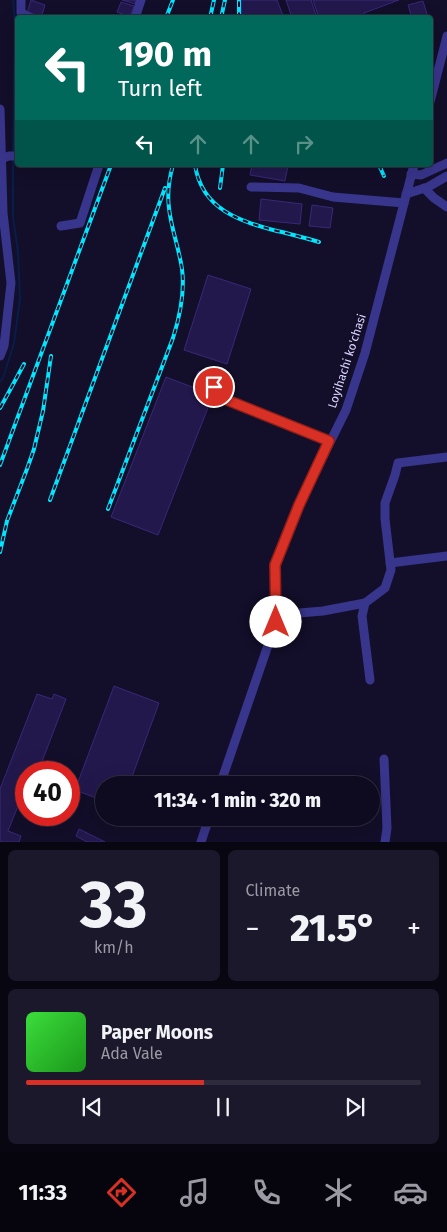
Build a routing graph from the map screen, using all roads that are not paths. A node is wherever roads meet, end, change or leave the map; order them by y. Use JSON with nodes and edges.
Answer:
{"nodes":[{"id":1,"x":21,"y":0,"type":"edge"},
{"id":2,"x":141,"y":0,"type":"edge"},
{"id":3,"x":25,"y":15,"type":"edge"},
{"id":4,"x":136,"y":15,"type":"edge"},
{"id":5,"x":447,"y":36,"type":"edge"},
{"id":6,"x":433,"y":90,"type":"edge"},
{"id":7,"x":0,"y":109,"type":"edge"},
{"id":8,"x":7,"y":157,"type":"edge"},
{"id":9,"x":447,"y":163,"type":"edge"},
{"id":10,"x":98,"y":167,"type":"edge"},
{"id":11,"x":413,"y":170,"type":"edge"},
{"id":12,"x":447,"y":176,"type":"edge"},
{"id":13,"x":250,"y":187,"type":"dead end"},
{"id":14,"x":424,"y":188,"type":"junction"},
{"id":15,"x":405,"y":199,"type":"junction"},
{"id":16,"x":447,"y":207,"type":"edge"},
{"id":17,"x":61,"y":226,"type":"dead end"},
{"id":18,"x":0,"y":356,"type":"edge"},
{"id":19,"x":201,"y":375,"type":"dead end"},
{"id":20,"x":329,"y":441,"type":"junction"},
{"id":21,"x":447,"y":457,"type":"edge"},
{"id":22,"x":447,"y":556,"type":"edge"},
{"id":23,"x":390,"y":563,"type":"junction"},
{"id":24,"x":365,"y":603,"type":"junction"},
{"id":25,"x":276,"y":615,"type":"junction"},
{"id":26,"x":370,"y":680,"type":"dead end"},
{"id":27,"x":384,"y":759,"type":"dead end"},
{"id":28,"x":223,"y":776,"type":"edge"},
{"id":29,"x":206,"y":826,"type":"edge"},
{"id":30,"x":200,"y":842,"type":"edge"},
{"id":31,"x":385,"y":842,"type":"edge"}],
"edges":[{"from":1,"to":3,"type":"street"},
{"from":2,"to":4,"type":"street"},
{"from":5,"to":6,"type":"street"},
{"from":7,"to":8,"type":"street"},
{"from":8,"to":18,"type":"street"},
{"from":9,"to":11,"type":"street"},
{"from":10,"to":17,"type":"street"},
{"from":11,"to":15,"type":"street","name":"Loyihachi ko'chasi"},
{"from":12,"to":14,"type":"street"},
{"from":13,"to":15,"type":"street"},
{"from":14,"to":15,"type":"street"},
{"from":14,"to":16,"type":"street"},
{"from":15,"to":20,"type":"street","name":"Loyihachi ko'chasi"},
{"from":19,"to":20,"type":"street"},
{"from":20,"to":25,"type":"street","name":"Loyihachi ko'chasi"},
{"from":21,"to":23,"type":"street"},
{"from":22,"to":23,"type":"street"},
{"from":23,"to":24,"type":"street"},
{"from":24,"to":25,"type":"street"},
{"from":24,"to":26,"type":"street"},
{"from":25,"to":28,"type":"street","name":"Loyihachi ko'chasi"},
{"from":27,"to":31,"type":"street"},
{"from":29,"to":30,"type":"street"}]}
